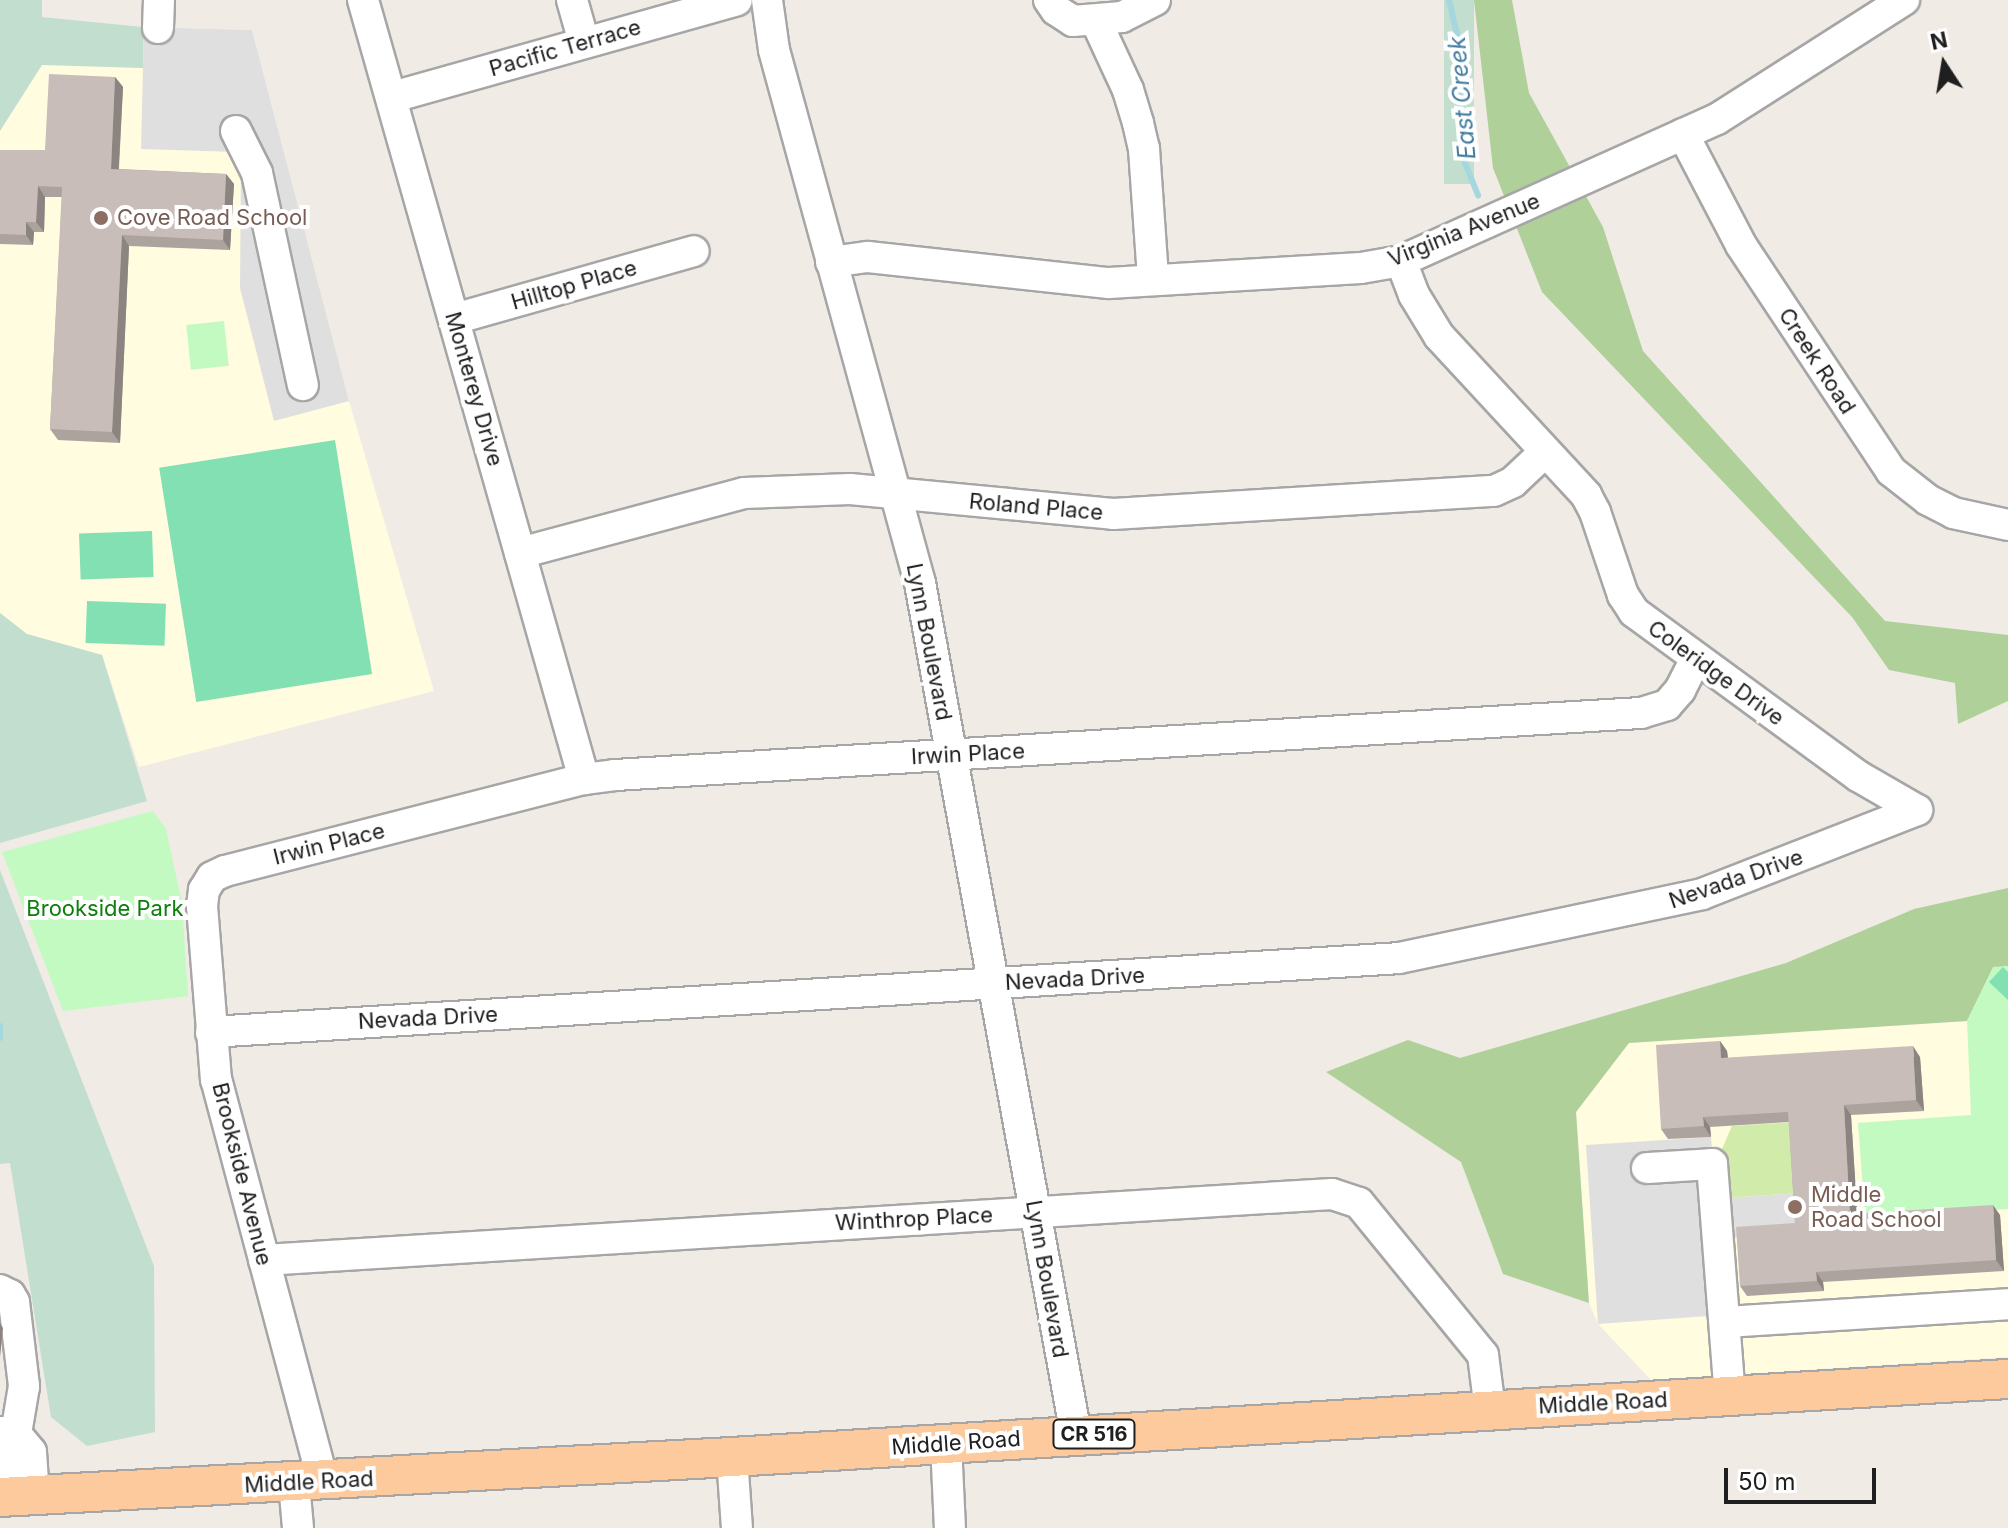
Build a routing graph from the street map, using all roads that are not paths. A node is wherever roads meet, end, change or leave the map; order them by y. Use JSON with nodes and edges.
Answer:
{"nodes":[{"id":1,"x":363,"y":0,"type":"edge"},
{"id":2,"x":572,"y":0,"type":"edge"},
{"id":3,"x":737,"y":0,"type":"edge"},
{"id":4,"x":767,"y":0,"type":"edge"},
{"id":5,"x":1049,"y":0,"type":"edge"},
{"id":6,"x":1155,"y":0,"type":"edge"},
{"id":7,"x":1904,"y":0,"type":"edge"},
{"id":8,"x":1096,"y":21,"type":"junction"},
{"id":9,"x":584,"y":42,"type":"junction"},
{"id":10,"x":393,"y":97,"type":"junction"},
{"id":11,"x":236,"y":131,"type":"dead end"},
{"id":12,"x":1683,"y":134,"type":"junction"},
{"id":13,"x":694,"y":251,"type":"dead end"},
{"id":14,"x":1401,"y":261,"type":"junction"},
{"id":15,"x":831,"y":262,"type":"junction"},
{"id":16,"x":1153,"y":279,"type":"junction"},
{"id":17,"x":454,"y":319,"type":"junction"},
{"id":18,"x":303,"y":385,"type":"dead end"},
{"id":19,"x":1545,"y":452,"type":"junction"},
{"id":20,"x":897,"y":493,"type":"junction"},
{"id":21,"x":2008,"y":525,"type":"edge"},
{"id":22,"x":520,"y":553,"type":"junction"},
{"id":23,"x":1696,"y":659,"type":"junction"},
{"id":24,"x":951,"y":755,"type":"junction"},
{"id":25,"x":584,"y":779,"type":"junction"},
{"id":26,"x":1917,"y":810,"type":"joint"},
{"id":27,"x":225,"y":871,"type":"joint"},
{"id":28,"x":993,"y":984,"type":"junction"},
{"id":29,"x":211,"y":1032,"type":"junction"},
{"id":30,"x":1647,"y":1168,"type":"dead end"},
{"id":31,"x":1035,"y":1212,"type":"junction"},
{"id":32,"x":264,"y":1260,"type":"junction"},
{"id":33,"x":0,"y":1290,"type":"edge"},
{"id":34,"x":2008,"y":1304,"type":"edge"},
{"id":35,"x":1725,"y":1322,"type":"junction"},
{"id":36,"x":2008,"y":1379,"type":"edge"},
{"id":37,"x":1730,"y":1396,"type":"junction"},
{"id":38,"x":1490,"y":1410,"type":"junction"},
{"id":39,"x":8,"y":1433,"type":"edge"},
{"id":40,"x":1076,"y":1435,"type":"junction"},
{"id":41,"x":946,"y":1444,"type":"junction"},
{"id":42,"x":732,"y":1457,"type":"junction"},
{"id":43,"x":309,"y":1482,"type":"junction"},
{"id":44,"x":14,"y":1496,"type":"edge"},
{"id":45,"x":298,"y":1528,"type":"edge"},
{"id":46,"x":737,"y":1528,"type":"edge"},
{"id":47,"x":950,"y":1528,"type":"edge"}],
"edges":[{"from":1,"to":10,"type":"street","name":"Monterey Drive"},
{"from":2,"to":9,"type":"street"},
{"from":3,"to":9,"type":"street","name":"Pacific Terrace"},
{"from":4,"to":15,"type":"street","name":"Lynn Boulevard"},
{"from":5,"to":8,"type":"street"},
{"from":6,"to":8,"type":"street"},
{"from":7,"to":12,"type":"street","name":"Virginia Avenue"},
{"from":8,"to":16,"type":"street"},
{"from":9,"to":10,"type":"street","name":"Pacific Terrace"},
{"from":10,"to":17,"type":"street","name":"Monterey Drive"},
{"from":11,"to":18,"type":"street"},
{"from":12,"to":14,"type":"street","name":"Virginia Avenue"},
{"from":12,"to":21,"type":"street","name":"Creek Road"},
{"from":13,"to":17,"type":"street","name":"Hilltop Place"},
{"from":14,"to":16,"type":"street","name":"Virginia Avenue"},
{"from":14,"to":19,"type":"street","name":"Coleridge Drive"},
{"from":15,"to":16,"type":"street","name":"Virginia Avenue"},
{"from":15,"to":20,"type":"street","name":"Lynn Boulevard"},
{"from":17,"to":22,"type":"street","name":"Monterey Drive"},
{"from":19,"to":20,"type":"street","name":"Roland Place"},
{"from":19,"to":23,"type":"street","name":"Coleridge Drive"},
{"from":20,"to":22,"type":"street","name":"Roland Place"},
{"from":20,"to":24,"type":"street","name":"Lynn Boulevard"},
{"from":22,"to":25,"type":"street","name":"Monterey Drive"},
{"from":23,"to":24,"type":"street","name":"Irwin Place"},
{"from":23,"to":26,"type":"street","name":"Coleridge Drive"},
{"from":24,"to":25,"type":"street","name":"Irwin Place"},
{"from":24,"to":28,"type":"street","name":"Lynn Boulevard"},
{"from":25,"to":27,"type":"street","name":"Irwin Place"},
{"from":26,"to":28,"type":"street","name":"Nevada Drive"},
{"from":27,"to":29,"type":"street","name":"Brookside Avenue"},
{"from":28,"to":29,"type":"street","name":"Nevada Drive"},
{"from":28,"to":31,"type":"street","name":"Lynn Boulevard"},
{"from":29,"to":32,"type":"street","name":"Brookside Avenue"},
{"from":30,"to":35,"type":"street"},
{"from":31,"to":32,"type":"street","name":"Winthrop Place"},
{"from":31,"to":38,"type":"street","name":"Winthrop Place"},
{"from":31,"to":40,"type":"street","name":"Lynn Boulevard"},
{"from":32,"to":43,"type":"street","name":"Brookside Avenue"},
{"from":33,"to":39,"type":"street"},
{"from":34,"to":35,"type":"street"},
{"from":35,"to":37,"type":"street"},
{"from":36,"to":37,"type":"main road","name":"Middle Road","number":"CR 516"},
{"from":37,"to":38,"type":"main road","name":"Middle Road","number":"CR 516"},
{"from":38,"to":40,"type":"main road","name":"Middle Road","number":"CR 516"},
{"from":39,"to":44,"type":"street"},
{"from":40,"to":41,"type":"main road","name":"Middle Road","number":"CR 516"},
{"from":41,"to":42,"type":"main road","name":"Middle Road","number":"CR 516"},
{"from":41,"to":47,"type":"street"},
{"from":42,"to":43,"type":"main road","name":"Middle Road","number":"CR 516"},
{"from":42,"to":46,"type":"street"},
{"from":43,"to":44,"type":"main road","name":"Middle Road","number":"CR 516"},
{"from":43,"to":45,"type":"street","name":"Brookside Avenue"}]}
